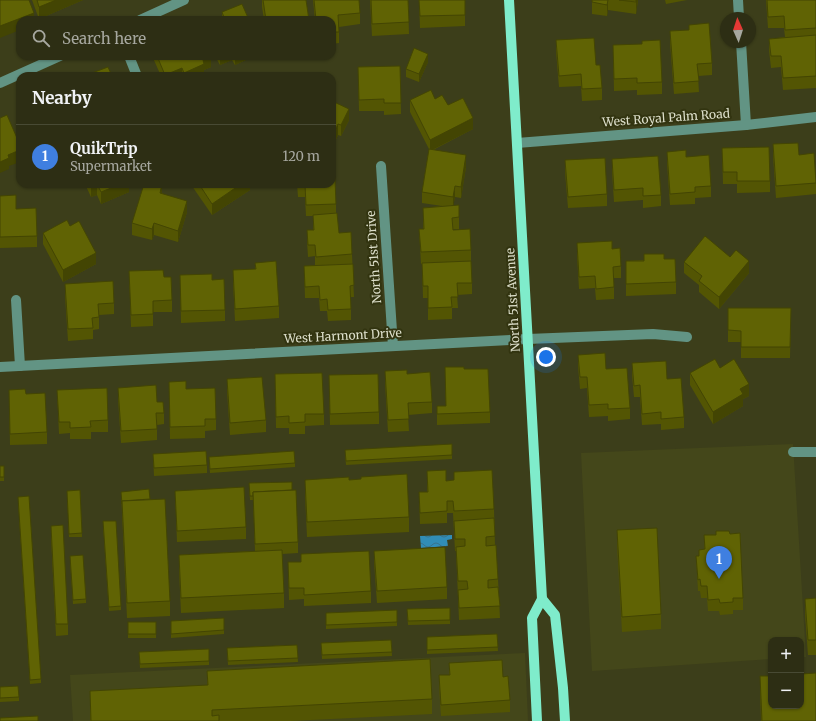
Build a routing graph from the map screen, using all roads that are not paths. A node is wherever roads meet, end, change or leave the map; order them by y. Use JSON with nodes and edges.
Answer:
{"nodes":[{"id":1,"x":184,"y":0,"type":"edge"},
{"id":2,"x":509,"y":0,"type":"edge"},
{"id":3,"x":738,"y":0,"type":"edge"},
{"id":4,"x":739,"y":12,"type":"edge"},
{"id":5,"x":149,"y":16,"type":"edge"},
{"id":6,"x":741,"y":48,"type":"edge"},
{"id":7,"x":51,"y":60,"type":"edge"},
{"id":8,"x":130,"y":60,"type":"edge"},
{"id":9,"x":24,"y":72,"type":"edge"},
{"id":10,"x":135,"y":72,"type":"edge"},
{"id":11,"x":16,"y":76,"type":"edge"},
{"id":12,"x":0,"y":83,"type":"edge"},
{"id":13,"x":816,"y":117,"type":"edge"},
{"id":14,"x":746,"y":125,"type":"junction"},
{"id":15,"x":517,"y":142,"type":"junction"},
{"id":16,"x":381,"y":166,"type":"dead end"},
{"id":17,"x":16,"y":300,"type":"dead end"},
{"id":18,"x":687,"y":338,"type":"dead end"},
{"id":19,"x":528,"y":339,"type":"junction"},
{"id":20,"x":393,"y":346,"type":"junction"},
{"id":21,"x":20,"y":366,"type":"junction"},
{"id":22,"x":0,"y":367,"type":"edge"},
{"id":23,"x":793,"y":452,"type":"dead end"},
{"id":24,"x":816,"y":452,"type":"edge"},
{"id":25,"x":542,"y":599,"type":"junction"},
{"id":26,"x":537,"y":721,"type":"edge"},
{"id":27,"x":566,"y":721,"type":"edge"}],
"edges":[{"from":1,"to":5,"type":"street"},
{"from":2,"to":15,"type":"main road","name":"North 51st Avenue"},
{"from":3,"to":4,"type":"street"},
{"from":6,"to":14,"type":"street"},
{"from":7,"to":9,"type":"street"},
{"from":8,"to":10,"type":"street"},
{"from":11,"to":12,"type":"street"},
{"from":13,"to":14,"type":"street","name":"West Royal Palm Road"},
{"from":14,"to":15,"type":"street","name":"West Royal Palm Road"},
{"from":15,"to":19,"type":"main road","name":"North 51st Avenue"},
{"from":16,"to":20,"type":"street","name":"North 51st Drive"},
{"from":17,"to":21,"type":"street"},
{"from":18,"to":19,"type":"street","name":"West Harmont Drive"},
{"from":19,"to":20,"type":"street","name":"West Harmont Drive"},
{"from":19,"to":25,"type":"main road","name":"North 51st Avenue"},
{"from":20,"to":21,"type":"street","name":"West Harmont Drive"},
{"from":21,"to":22,"type":"street","name":"West Harmont Drive"},
{"from":23,"to":24,"type":"street"},
{"from":25,"to":26,"type":"main road"},
{"from":25,"to":27,"type":"main road"}]}
